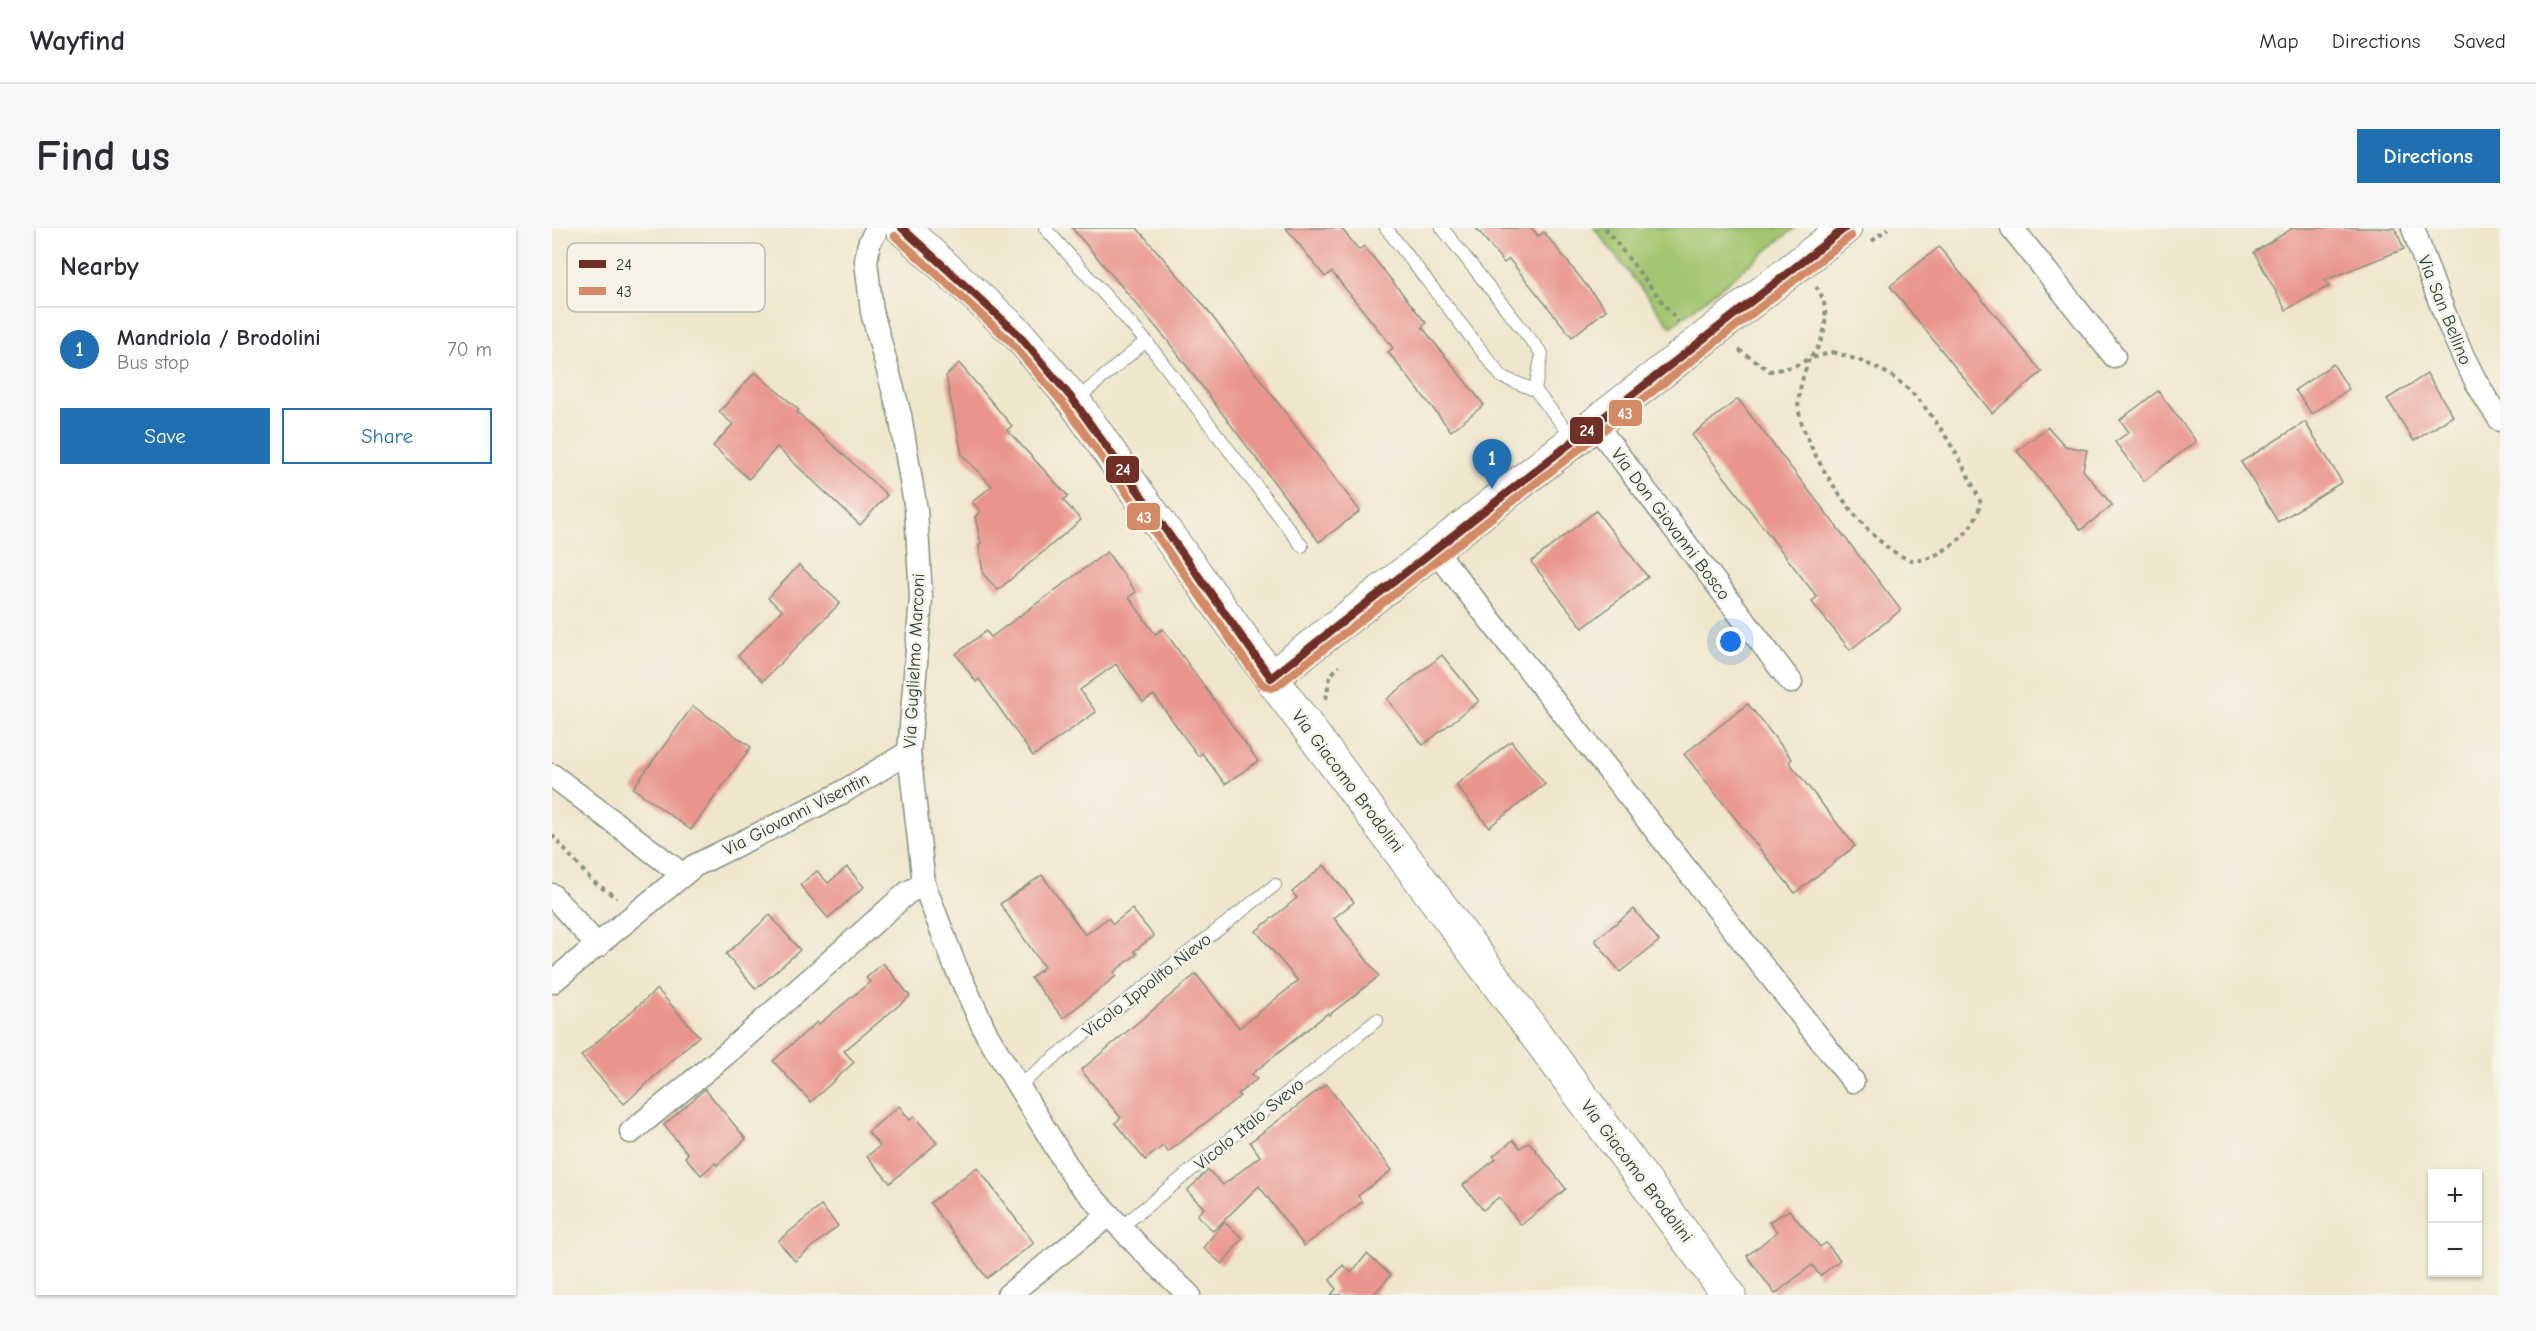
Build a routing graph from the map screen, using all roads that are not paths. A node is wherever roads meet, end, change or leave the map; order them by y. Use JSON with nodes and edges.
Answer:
{"nodes":[{"id":1,"x":877,"y":228,"type":"edge"},
{"id":2,"x":902,"y":228,"type":"edge"},
{"id":3,"x":1044,"y":228,"type":"edge"},
{"id":4,"x":1386,"y":228,"type":"edge"},
{"id":5,"x":1442,"y":228,"type":"edge"},
{"id":6,"x":1845,"y":228,"type":"edge"},
{"id":7,"x":2012,"y":228,"type":"edge"},
{"id":8,"x":2413,"y":228,"type":"edge"},
{"id":9,"x":1146,"y":341,"type":"junction"},
{"id":10,"x":2114,"y":356,"type":"dead end"},
{"id":11,"x":1535,"y":390,"type":"junction"},
{"id":12,"x":1074,"y":401,"type":"junction"},
{"id":13,"x":2500,"y":420,"type":"edge"},
{"id":14,"x":1585,"y":432,"type":"junction"},
{"id":15,"x":1302,"y":546,"type":"dead end"},
{"id":16,"x":1435,"y":550,"type":"junction"},
{"id":17,"x":1271,"y":678,"type":"junction"},
{"id":18,"x":1791,"y":682,"type":"dead end"},
{"id":19,"x":909,"y":752,"type":"junction"},
{"id":20,"x":552,"y":775,"type":"edge"},
{"id":21,"x":683,"y":875,"type":"junction"},
{"id":22,"x":924,"y":884,"type":"junction"},
{"id":23,"x":1275,"y":885,"type":"dead end"},
{"id":24,"x":552,"y":895,"type":"edge"},
{"id":25,"x":598,"y":946,"type":"junction"},
{"id":26,"x":552,"y":982,"type":"edge"},
{"id":27,"x":1377,"y":1020,"type":"dead end"},
{"id":28,"x":1853,"y":1081,"type":"dead end"},
{"id":29,"x":1018,"y":1086,"type":"junction"},
{"id":30,"x":631,"y":1132,"type":"dead end"},
{"id":31,"x":1115,"y":1221,"type":"junction"},
{"id":32,"x":1008,"y":1295,"type":"edge"},
{"id":33,"x":1189,"y":1295,"type":"edge"},
{"id":34,"x":1729,"y":1295,"type":"edge"}],
"edges":[{"from":1,"to":19,"type":"street","name":"Via Guglielmo Marconi"},
{"from":2,"to":12,"type":"street","name":"Via Giacomo Brodolini"},
{"from":3,"to":9,"type":"lane"},
{"from":4,"to":11,"type":"lane"},
{"from":5,"to":11,"type":"lane"},
{"from":6,"to":14,"type":"street"},
{"from":7,"to":10,"type":"street"},
{"from":8,"to":13,"type":"street","name":"Via San Bellino"},
{"from":9,"to":12,"type":"lane"},
{"from":9,"to":15,"type":"lane"},
{"from":11,"to":14,"type":"lane","name":"Via Don Giovanni Bosco"},
{"from":12,"to":17,"type":"street","name":"Via Giacomo Brodolini"},
{"from":14,"to":16,"type":"street"},
{"from":14,"to":18,"type":"street","name":"Via Don Giovanni Bosco"},
{"from":16,"to":17,"type":"street"},
{"from":16,"to":28,"type":"street"},
{"from":17,"to":34,"type":"street","name":"Via Giacomo Brodolini"},
{"from":19,"to":21,"type":"street","name":"Via Giovanni Visentin"},
{"from":19,"to":22,"type":"street","name":"Via Guglielmo Marconi"},
{"from":20,"to":21,"type":"street"},
{"from":21,"to":25,"type":"street","name":"Via Giovanni Visentin"},
{"from":22,"to":29,"type":"street","name":"Via Guglielmo Marconi"},
{"from":22,"to":30,"type":"street"},
{"from":23,"to":29,"type":"lane","name":"Vicolo Ippolito Nievo"},
{"from":24,"to":25,"type":"street"},
{"from":25,"to":26,"type":"street","name":"Via Giovanni Visentin"},
{"from":27,"to":31,"type":"lane","name":"Vicolo Italo Svevo"},
{"from":29,"to":31,"type":"street","name":"Via Guglielmo Marconi"},
{"from":31,"to":32,"type":"street"},
{"from":31,"to":33,"type":"street","name":"Via Guglielmo Marconi"}]}
